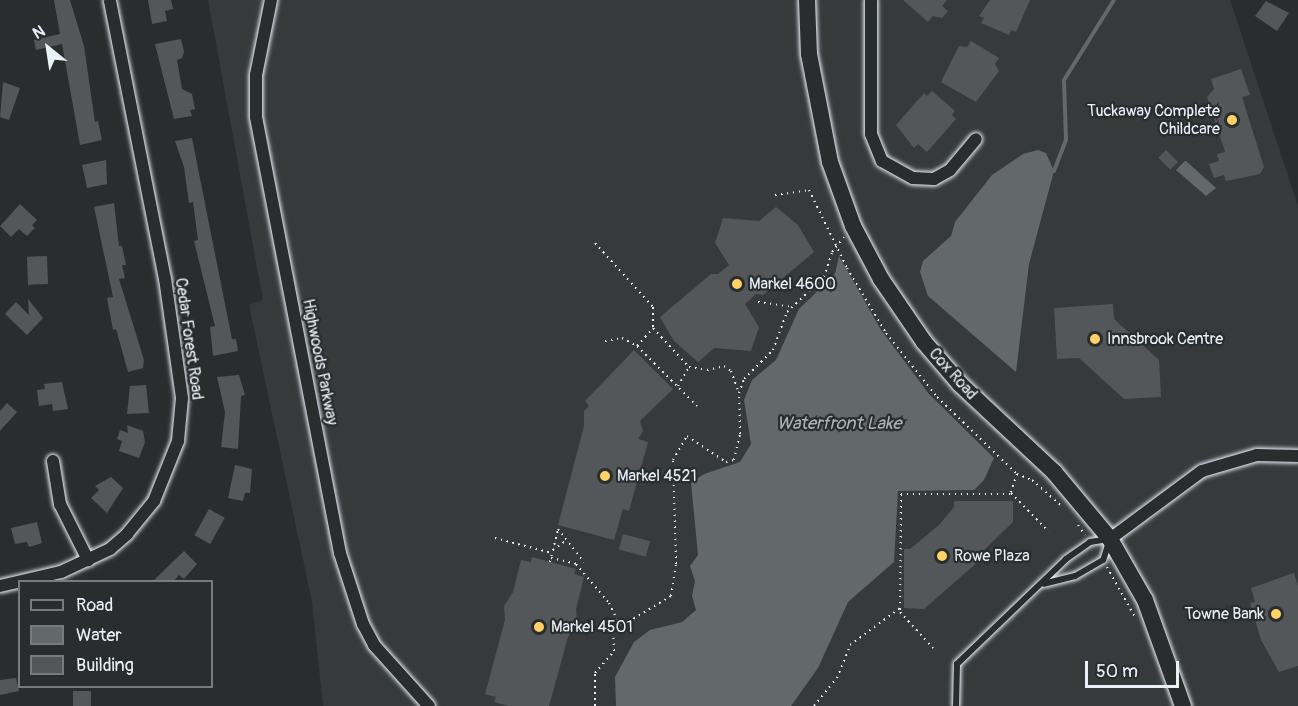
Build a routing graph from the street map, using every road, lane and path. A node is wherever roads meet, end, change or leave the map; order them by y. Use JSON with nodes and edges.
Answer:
{"nodes":[{"id":1,"x":110,"y":0,"type":"edge"},
{"id":2,"x":271,"y":0,"type":"edge"},
{"id":3,"x":807,"y":0,"type":"edge"},
{"id":4,"x":871,"y":0,"type":"edge"},
{"id":5,"x":976,"y":139,"type":"dead end"},
{"id":6,"x":775,"y":195,"type":"dead end"},
{"id":7,"x":854,"y":225,"type":"junction"},
{"id":8,"x":595,"y":243,"type":"dead end"},
{"id":9,"x":836,"y":246,"type":"junction"},
{"id":10,"x":758,"y":302,"type":"dead end"},
{"id":11,"x":793,"y":307,"type":"junction"},
{"id":12,"x":653,"y":328,"type":"junction"},
{"id":13,"x":605,"y":341,"type":"dead end"},
{"id":14,"x":637,"y":346,"type":"junction"},
{"id":15,"x":655,"y":363,"type":"junction"},
{"id":16,"x":651,"y":367,"type":"dead end"},
{"id":17,"x":689,"y":367,"type":"junction"},
{"id":18,"x":678,"y":386,"type":"junction"},
{"id":19,"x":739,"y":393,"type":"junction"},
{"id":20,"x":697,"y":406,"type":"dead end"},
{"id":21,"x":1298,"y":456,"type":"edge"},
{"id":22,"x":53,"y":460,"type":"dead end"},
{"id":23,"x":1017,"y":474,"type":"junction"},
{"id":24,"x":1011,"y":493,"type":"junction"},
{"id":25,"x":1067,"y":512,"type":"dead end"},
{"id":26,"x":1073,"y":519,"type":"dead end"},
{"id":27,"x":1049,"y":532,"type":"dead end"},
{"id":28,"x":495,"y":538,"type":"dead end"},
{"id":29,"x":1110,"y":539,"type":"junction"},
{"id":30,"x":567,"y":540,"type":"junction"},
{"id":31,"x":1090,"y":542,"type":"junction"},
{"id":32,"x":553,"y":552,"type":"junction"},
{"id":33,"x":551,"y":558,"type":"junction"},
{"id":34,"x":88,"y":560,"type":"junction"},
{"id":35,"x":1103,"y":560,"type":"junction"},
{"id":36,"x":550,"y":562,"type":"dead end"},
{"id":37,"x":584,"y":562,"type":"dead end"},
{"id":38,"x":23,"y":580,"type":"edge"},
{"id":39,"x":18,"y":581,"type":"edge"},
{"id":40,"x":1044,"y":584,"type":"junction"},
{"id":41,"x":0,"y":585,"type":"edge"},
{"id":42,"x":900,"y":608,"type":"junction"},
{"id":43,"x":620,"y":626,"type":"junction"},
{"id":44,"x":1139,"y":626,"type":"dead end"},
{"id":45,"x":933,"y":648,"type":"dead end"},
{"id":46,"x":429,"y":706,"type":"edge"},
{"id":47,"x":595,"y":706,"type":"edge"},
{"id":48,"x":814,"y":706,"type":"edge"},
{"id":49,"x":956,"y":706,"type":"edge"},
{"id":50,"x":1183,"y":706,"type":"edge"}],
"edges":[{"from":1,"to":34,"type":"street","name":"Cedar Forest Road"},
{"from":2,"to":46,"type":"street","name":"Highwoods Parkway"},
{"from":3,"to":7,"type":"main road","name":"Cox Road"},
{"from":4,"to":5,"type":"street"},
{"from":6,"to":9,"type":"path"},
{"from":7,"to":9,"type":"path"},
{"from":7,"to":29,"type":"main road","name":"Cox Road"},
{"from":8,"to":12,"type":"path"},
{"from":9,"to":11,"type":"path"},
{"from":9,"to":23,"type":"path"},
{"from":10,"to":11,"type":"path"},
{"from":11,"to":19,"type":"path"},
{"from":12,"to":14,"type":"path"},
{"from":12,"to":17,"type":"path"},
{"from":13,"to":14,"type":"path"},
{"from":14,"to":15,"type":"path"},
{"from":15,"to":16,"type":"path"},
{"from":15,"to":18,"type":"path"},
{"from":17,"to":18,"type":"path"},
{"from":17,"to":19,"type":"path"},
{"from":18,"to":20,"type":"path"},
{"from":19,"to":43,"type":"path"},
{"from":21,"to":29,"type":"street"},
{"from":22,"to":34,"type":"street"},
{"from":23,"to":24,"type":"path"},
{"from":23,"to":25,"type":"path"},
{"from":24,"to":27,"type":"path"},
{"from":24,"to":42,"type":"path"},
{"from":26,"to":31,"type":"path"},
{"from":28,"to":32,"type":"path"},
{"from":29,"to":31,"type":"lane"},
{"from":29,"to":35,"type":"lane"},
{"from":29,"to":50,"type":"main road","name":"Cox Road"},
{"from":30,"to":32,"type":"path"},
{"from":30,"to":32,"type":"path"},
{"from":30,"to":37,"type":"path"},
{"from":31,"to":40,"type":"lane"},
{"from":32,"to":33,"type":"path"},
{"from":33,"to":36,"type":"path"},
{"from":33,"to":43,"type":"path"},
{"from":34,"to":38,"type":"street","name":"Cedar Forest Road"},
{"from":35,"to":40,"type":"lane"},
{"from":35,"to":44,"type":"path"},
{"from":39,"to":41,"type":"street","name":"Cedar Forest Road"},
{"from":40,"to":49,"type":"lane"},
{"from":42,"to":45,"type":"path"},
{"from":42,"to":48,"type":"path"},
{"from":43,"to":47,"type":"path"}]}
